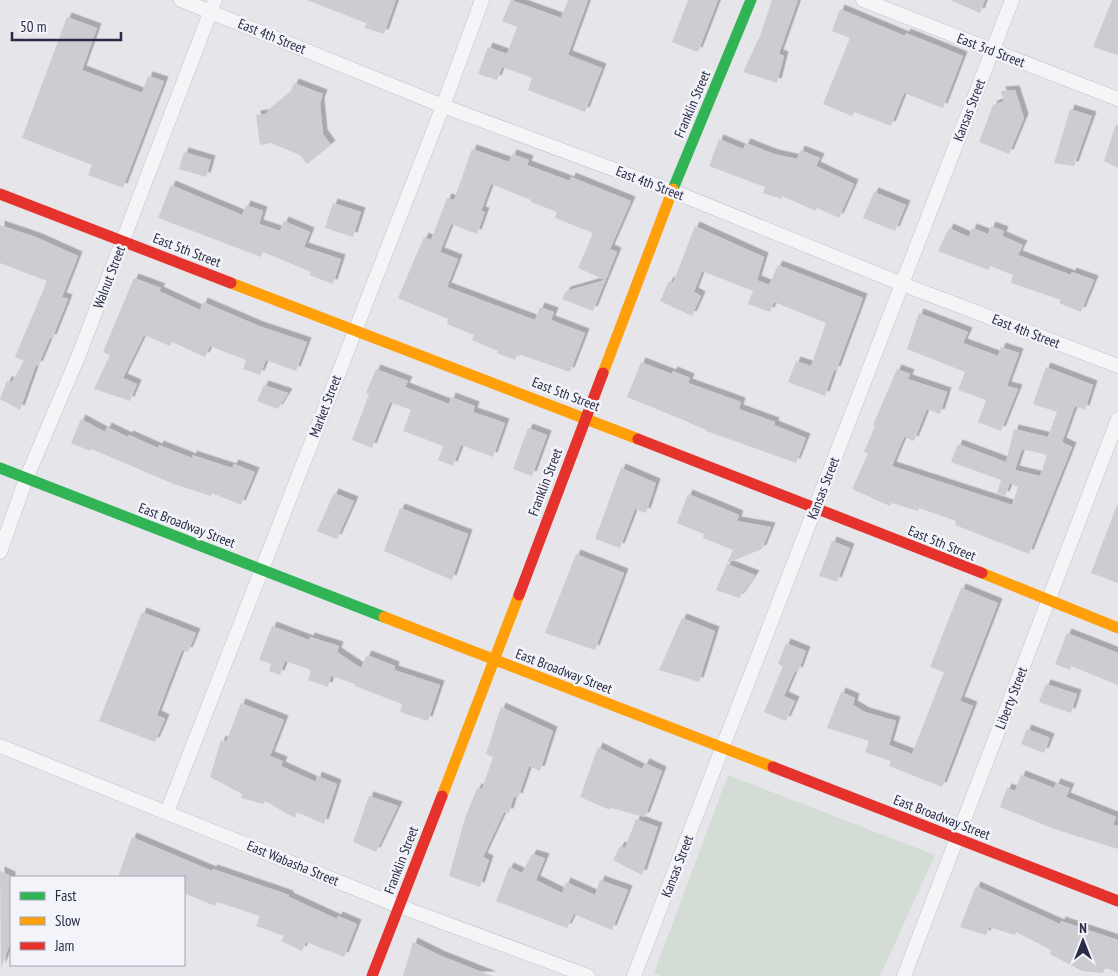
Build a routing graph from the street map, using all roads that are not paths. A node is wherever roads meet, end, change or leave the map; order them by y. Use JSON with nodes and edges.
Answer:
{"nodes":[{"id":1,"x":181,"y":0,"type":"edge"},
{"id":2,"x":482,"y":0,"type":"edge"},
{"id":3,"x":751,"y":0,"type":"edge"},
{"id":4,"x":864,"y":0,"type":"edge"},
{"id":5,"x":1012,"y":0,"type":"edge"},
{"id":6,"x":213,"y":6,"type":"edge"},
{"id":7,"x":992,"y":50,"type":"junction"},
{"id":8,"x":1118,"y":99,"type":"edge"},
{"id":9,"x":443,"y":106,"type":"junction"},
{"id":10,"x":672,"y":191,"type":"junction"},
{"id":11,"x":0,"y":194,"type":"edge"},
{"id":12,"x":123,"y":241,"type":"junction"},
{"id":13,"x":902,"y":284,"type":"junction"},
{"id":14,"x":354,"y":329,"type":"junction"},
{"id":15,"x":1118,"y":366,"type":"edge"},
{"id":16,"x":585,"y":418,"type":"junction"},
{"id":17,"x":1118,"y":419,"type":"edge"},
{"id":18,"x":0,"y":468,"type":"edge"},
{"id":19,"x":26,"y":479,"type":"junction"},
{"id":20,"x":816,"y":507,"type":"junction"},
{"id":21,"x":0,"y":552,"type":"edge"},
{"id":22,"x":261,"y":570,"type":"junction"},
{"id":23,"x":1048,"y":601,"type":"junction"},
{"id":24,"x":1118,"y":628,"type":"edge"},
{"id":25,"x":495,"y":660,"type":"junction"},
{"id":26,"x":0,"y":746,"type":"edge"},
{"id":27,"x":722,"y":748,"type":"junction"},
{"id":28,"x":167,"y":812,"type":"junction"},
{"id":29,"x":957,"y":838,"type":"junction"},
{"id":30,"x":1118,"y":901,"type":"edge"},
{"id":31,"x":400,"y":906,"type":"junction"},
{"id":32,"x":372,"y":976,"type":"edge"},
{"id":33,"x":588,"y":976,"type":"edge"},
{"id":34,"x":634,"y":976,"type":"edge"},
{"id":35,"x":904,"y":976,"type":"edge"}],
"edges":[{"from":1,"to":6,"type":"street","name":"East 4th Street"},
{"from":2,"to":9,"type":"street","name":"Market Street"},
{"from":3,"to":10,"type":"street","name":"Franklin Street"},
{"from":4,"to":7,"type":"street","name":"East 3rd Street"},
{"from":5,"to":7,"type":"street","name":"Kansas Street"},
{"from":6,"to":9,"type":"street","name":"East 4th Street"},
{"from":6,"to":12,"type":"street","name":"Walnut Street"},
{"from":7,"to":8,"type":"street","name":"East 3rd Street"},
{"from":7,"to":13,"type":"street","name":"Kansas Street"},
{"from":9,"to":10,"type":"street","name":"East 4th Street"},
{"from":9,"to":14,"type":"street","name":"Market Street"},
{"from":10,"to":13,"type":"street","name":"East 4th Street"},
{"from":10,"to":16,"type":"street","name":"Franklin Street"},
{"from":11,"to":12,"type":"street","name":"East 5th Street"},
{"from":12,"to":14,"type":"street","name":"East 5th Street"},
{"from":12,"to":19,"type":"street","name":"Walnut Street"},
{"from":13,"to":15,"type":"street","name":"East 4th Street"},
{"from":13,"to":20,"type":"street","name":"Kansas Street"},
{"from":14,"to":16,"type":"street","name":"East 5th Street"},
{"from":14,"to":22,"type":"street","name":"Market Street"},
{"from":16,"to":20,"type":"street","name":"East 5th Street"},
{"from":16,"to":25,"type":"street","name":"Franklin Street"},
{"from":17,"to":23,"type":"street","name":"Liberty Street"},
{"from":18,"to":19,"type":"street","name":"East Broadway Street"},
{"from":19,"to":21,"type":"street","name":"Walnut Street"},
{"from":19,"to":22,"type":"street","name":"East Broadway Street"},
{"from":20,"to":23,"type":"street","name":"East 5th Street"},
{"from":20,"to":27,"type":"street","name":"Kansas Street"},
{"from":22,"to":25,"type":"street","name":"East Broadway Street"},
{"from":22,"to":28,"type":"street","name":"Market Street"},
{"from":23,"to":24,"type":"street","name":"East 5th Street"},
{"from":23,"to":29,"type":"street","name":"Liberty Street"},
{"from":25,"to":27,"type":"street","name":"East Broadway Street"},
{"from":25,"to":31,"type":"street","name":"Franklin Street"},
{"from":26,"to":28,"type":"street","name":"East Wabasha Street"},
{"from":27,"to":29,"type":"street","name":"East Broadway Street"},
{"from":27,"to":34,"type":"street","name":"Kansas Street"},
{"from":28,"to":31,"type":"street","name":"East Wabasha Street"},
{"from":29,"to":30,"type":"street","name":"East Broadway Street"},
{"from":29,"to":35,"type":"street","name":"Liberty Street"},
{"from":31,"to":32,"type":"street","name":"Franklin Street"},
{"from":31,"to":33,"type":"street","name":"East Wabasha Street"}]}
